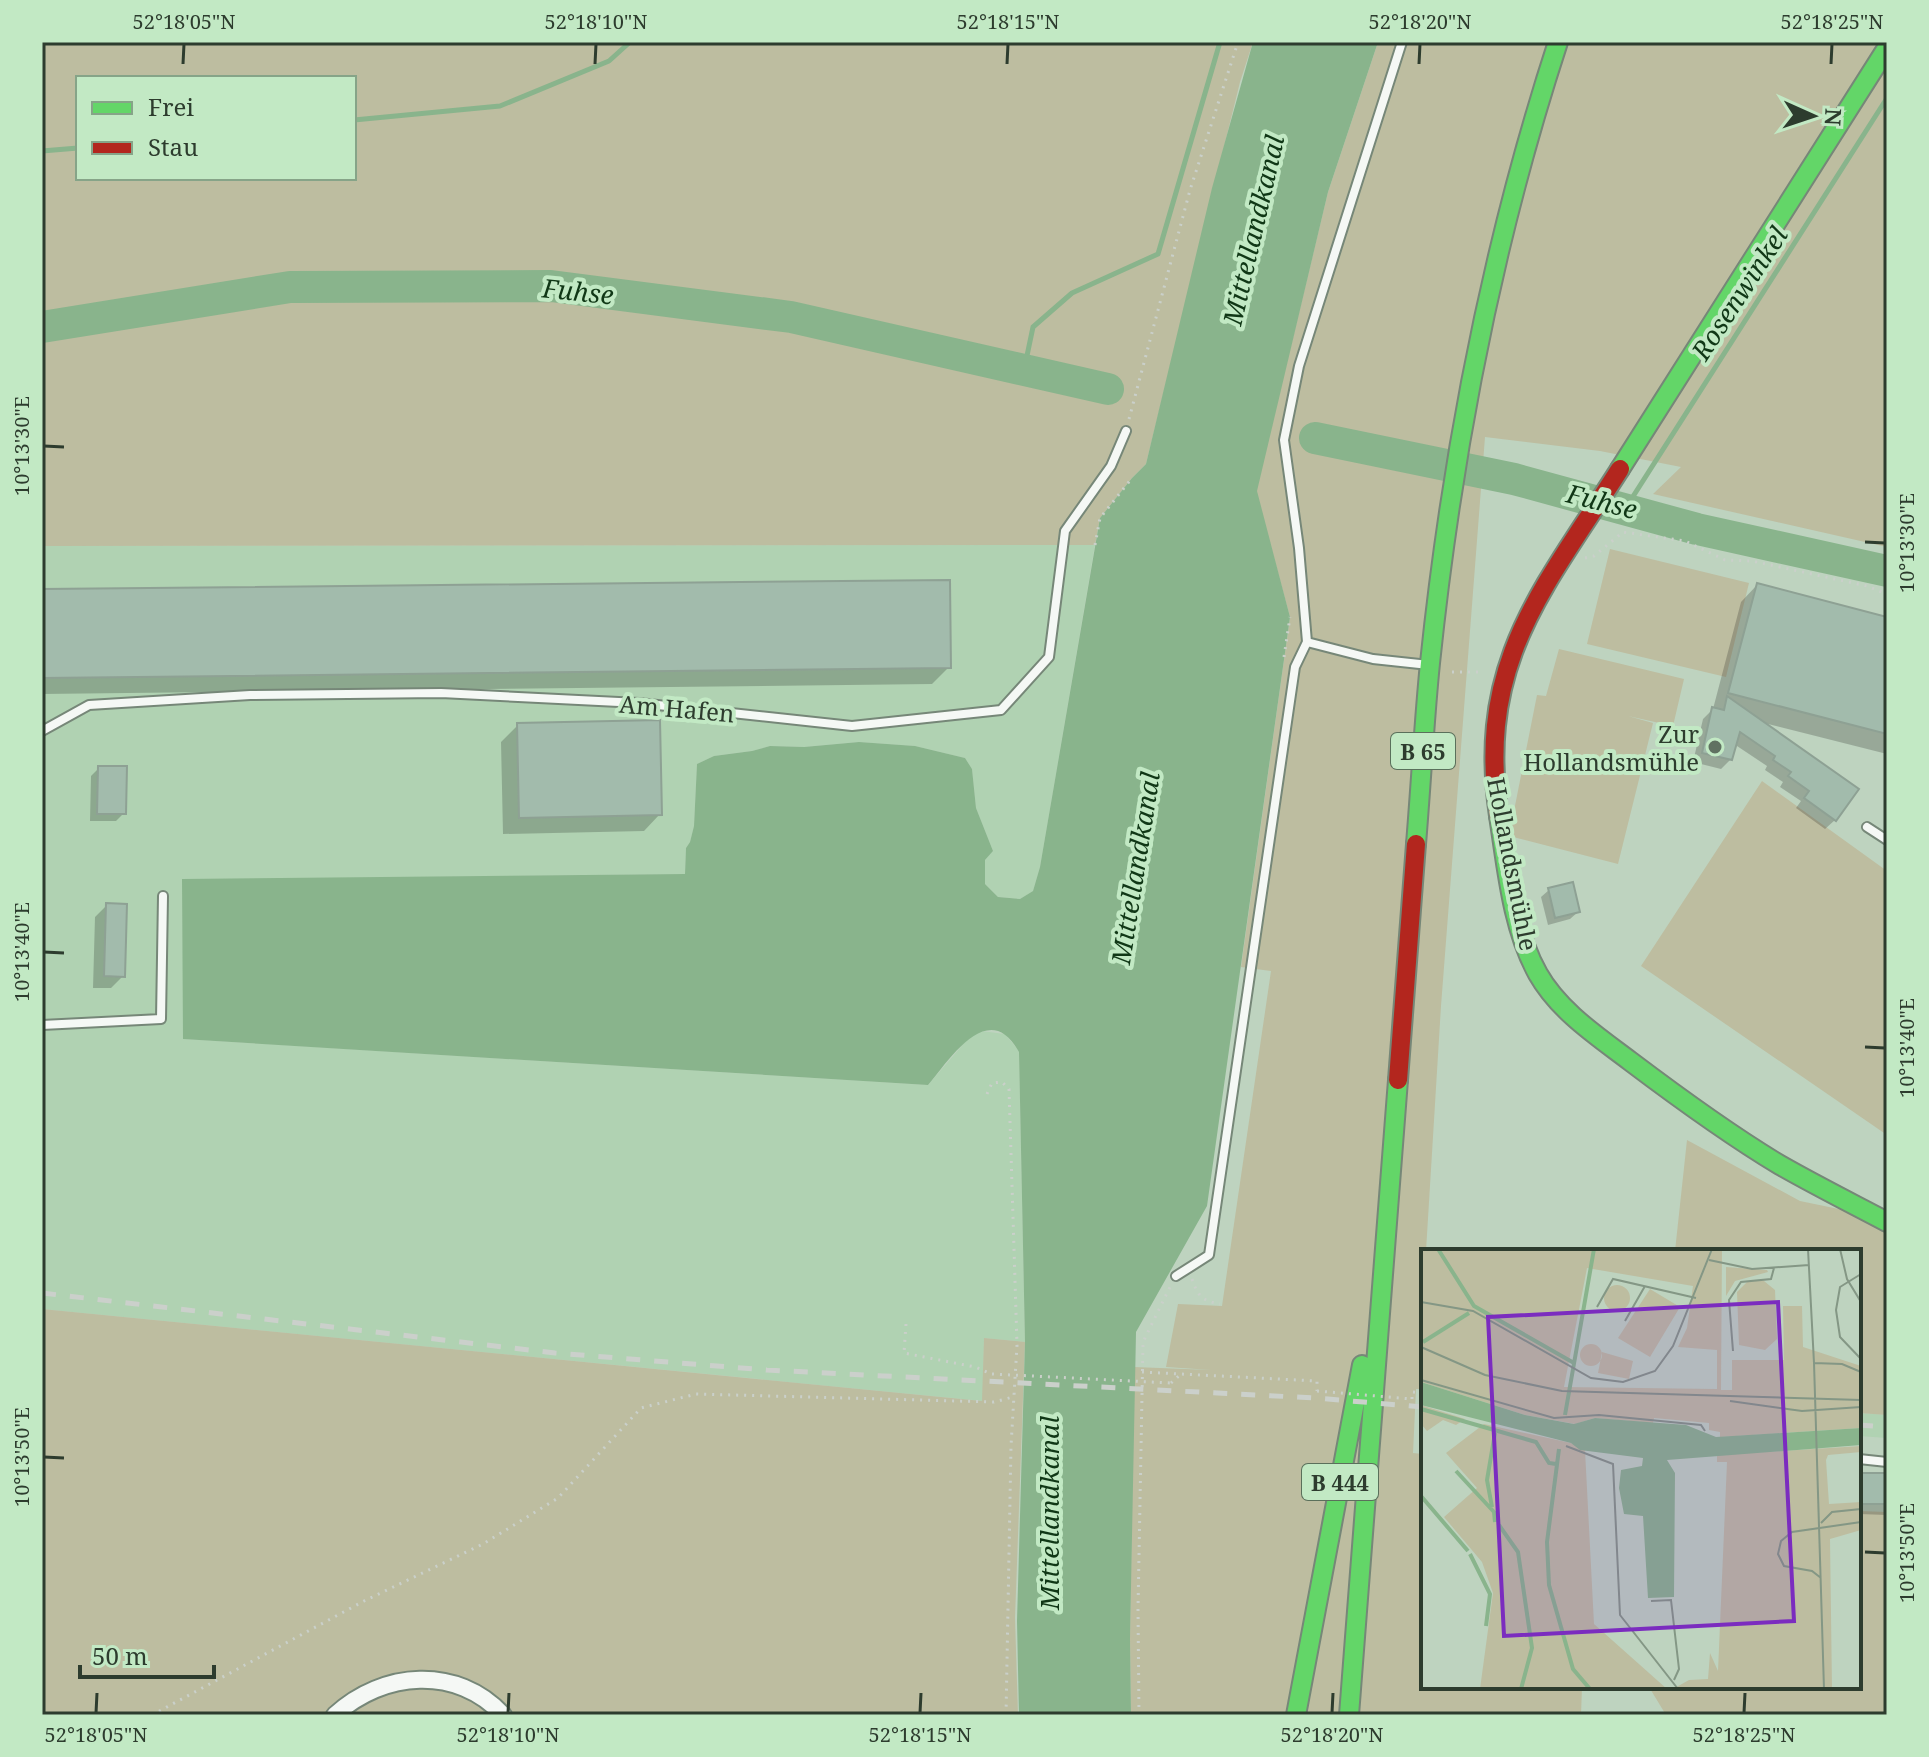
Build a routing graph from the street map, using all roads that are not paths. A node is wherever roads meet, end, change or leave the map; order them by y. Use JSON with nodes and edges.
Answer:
{"nodes":[{"id":1,"x":1402,"y":42,"type":"edge"},
{"id":2,"x":1558,"y":42,"type":"edge"},
{"id":3,"x":1887,"y":48,"type":"edge"},
{"id":4,"x":1126,"y":431,"type":"road end"},
{"id":5,"x":1307,"y":642,"type":"junction"},
{"id":6,"x":1430,"y":665,"type":"junction"},
{"id":7,"x":42,"y":731,"type":"edge"},
{"id":8,"x":1867,"y":827,"type":"dead end"},
{"id":9,"x":1887,"y":840,"type":"edge"},
{"id":10,"x":163,"y":896,"type":"dead end"},
{"id":11,"x":42,"y":1025,"type":"edge"},
{"id":12,"x":1887,"y":1222,"type":"edge"},
{"id":13,"x":1385,"y":1249,"type":"junction"},
{"id":14,"x":1176,"y":1276,"type":"road end"},
{"id":15,"x":1861,"y":1459,"type":"edge"},
{"id":16,"x":1887,"y":1462,"type":"edge"},
{"id":17,"x":335,"y":1715,"type":"edge"},
{"id":18,"x":503,"y":1715,"type":"edge"},
{"id":19,"x":1296,"y":1715,"type":"edge"},
{"id":20,"x":1349,"y":1715,"type":"edge"}],
"edges":[{"from":1,"to":5,"type":"lane"},
{"from":2,"to":6,"type":"main road","number":"B 65"},
{"from":3,"to":12,"type":"main road","name":"Hollandsmühle"},
{"from":4,"to":7,"type":"lane","name":"Am Hafen"},
{"from":5,"to":6,"type":"lane"},
{"from":5,"to":14,"type":"lane"},
{"from":6,"to":13,"type":"main road","number":"B 65"},
{"from":8,"to":9,"type":"lane"},
{"from":10,"to":11,"type":"lane"},
{"from":13,"to":19,"type":"main road","number":"B 444"},
{"from":13,"to":20,"type":"main road","number":"B 65"},
{"from":15,"to":16,"type":"lane"},
{"from":17,"to":18,"type":"street"}]}
